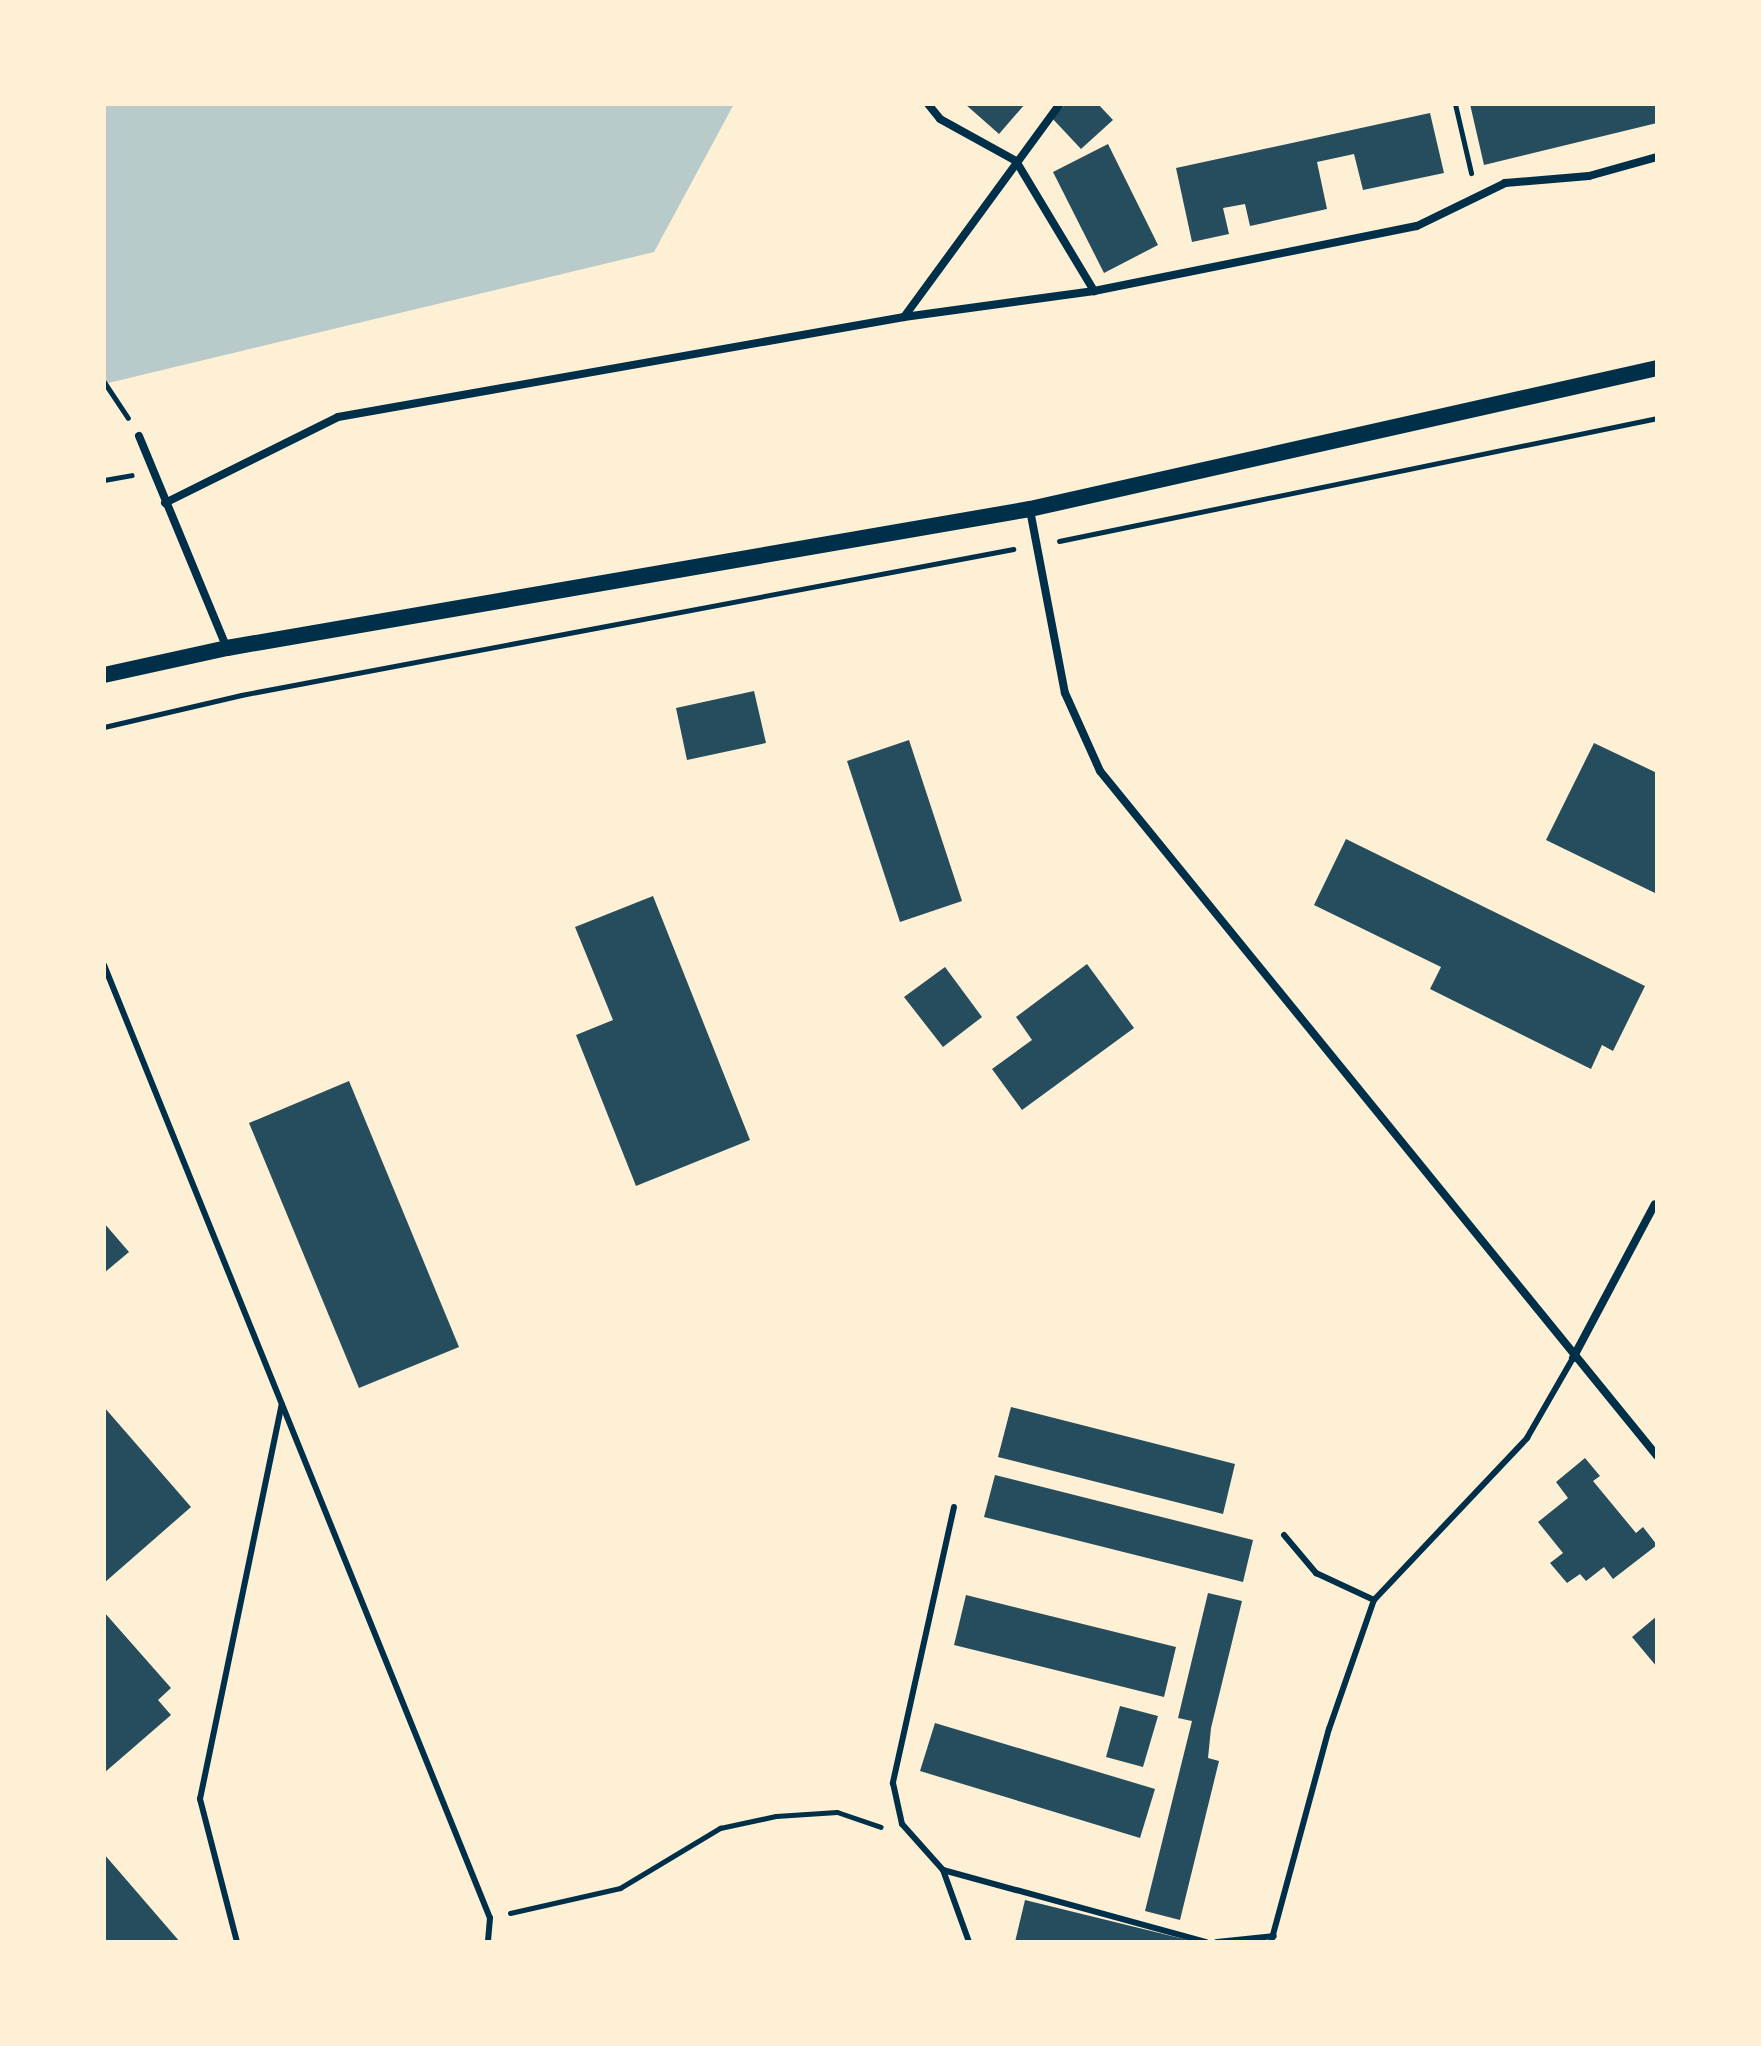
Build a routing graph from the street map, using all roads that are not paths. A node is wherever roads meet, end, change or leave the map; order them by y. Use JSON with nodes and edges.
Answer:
{"nodes":[{"id":1,"x":928,"y":104,"type":"edge"},
{"id":2,"x":1060,"y":104,"type":"edge"},
{"id":3,"x":1657,"y":157,"type":"edge"},
{"id":4,"x":1016,"y":161,"type":"junction"},
{"id":5,"x":1094,"y":291,"type":"junction"},
{"id":6,"x":904,"y":317,"type":"junction"},
{"id":7,"x":1657,"y":368,"type":"edge"},
{"id":8,"x":139,"y":436,"type":"road end"},
{"id":9,"x":165,"y":503,"type":"junction"},
{"id":10,"x":1030,"y":509,"type":"junction"},
{"id":11,"x":227,"y":648,"type":"junction"},
{"id":12,"x":104,"y":675,"type":"edge"},
{"id":13,"x":104,"y":965,"type":"edge"},
{"id":14,"x":1656,"y":1203,"type":"edge"},
{"id":15,"x":1573,"y":1358,"type":"junction"},
{"id":16,"x":282,"y":1404,"type":"junction"},
{"id":17,"x":1657,"y":1456,"type":"edge"},
{"id":18,"x":954,"y":1507,"type":"dead end"},
{"id":19,"x":1284,"y":1535,"type":"dead end"},
{"id":20,"x":1374,"y":1600,"type":"junction"},
{"id":21,"x":943,"y":1870,"type":"junction"},
{"id":22,"x":1272,"y":1939,"type":"edge"},
{"id":23,"x":237,"y":1942,"type":"edge"},
{"id":24,"x":488,"y":1942,"type":"edge"},
{"id":25,"x":969,"y":1942,"type":"edge"},
{"id":26,"x":1206,"y":1942,"type":"edge"},
{"id":27,"x":1217,"y":1942,"type":"edge"}],
"edges":[{"from":1,"to":4,"type":"street"},
{"from":2,"to":4,"type":"street"},
{"from":3,"to":5,"type":"street"},
{"from":4,"to":5,"type":"street"},
{"from":4,"to":6,"type":"street"},
{"from":5,"to":6,"type":"street"},
{"from":6,"to":9,"type":"street"},
{"from":7,"to":10,"type":"main road"},
{"from":8,"to":9,"type":"street"},
{"from":9,"to":11,"type":"street"},
{"from":10,"to":11,"type":"main road"},
{"from":10,"to":15,"type":"street"},
{"from":11,"to":12,"type":"main road"},
{"from":13,"to":16,"type":"lane"},
{"from":14,"to":15,"type":"street"},
{"from":15,"to":17,"type":"street"},
{"from":15,"to":20,"type":"lane"},
{"from":16,"to":23,"type":"lane"},
{"from":16,"to":24,"type":"lane"},
{"from":18,"to":21,"type":"lane"},
{"from":19,"to":20,"type":"lane"},
{"from":20,"to":22,"type":"lane"},
{"from":21,"to":25,"type":"lane"},
{"from":21,"to":26,"type":"lane"},
{"from":22,"to":27,"type":"lane"}]}
